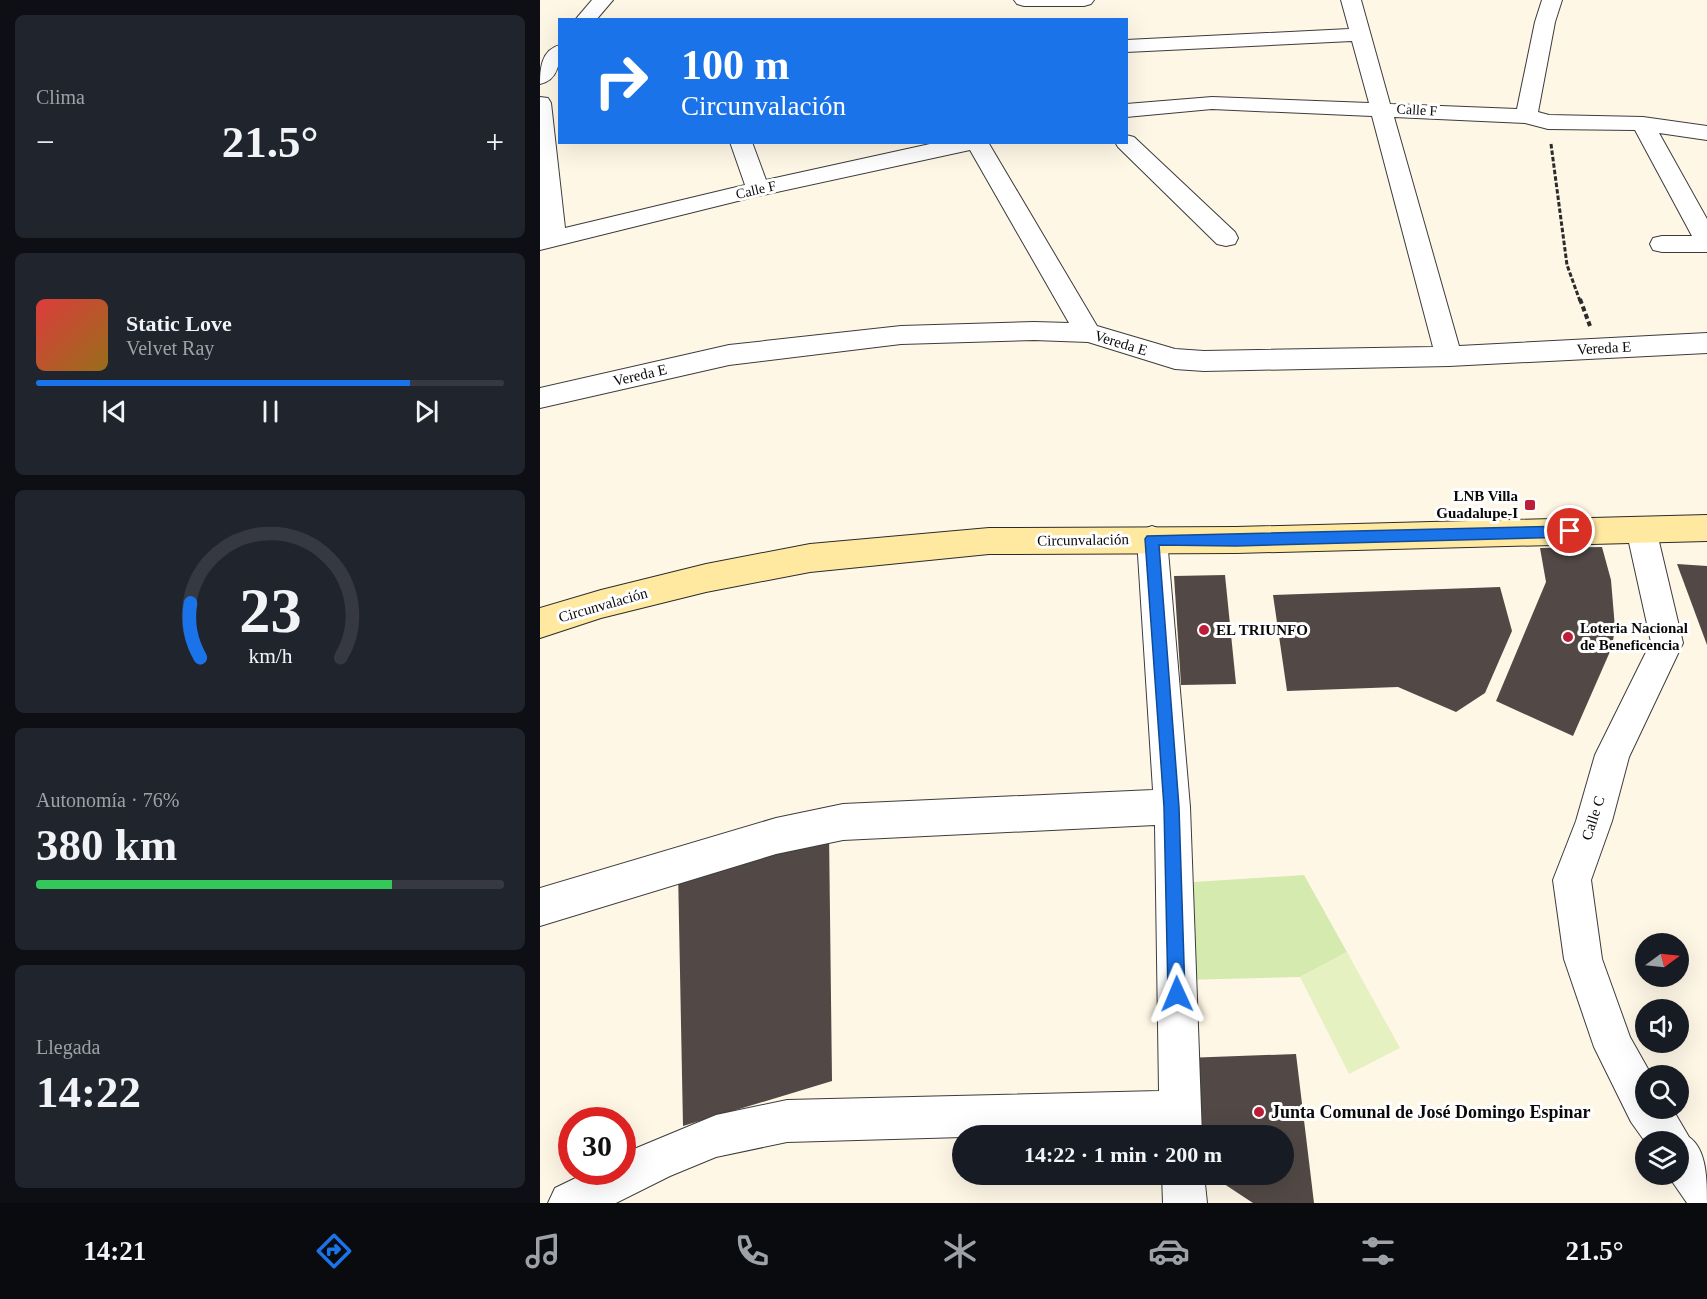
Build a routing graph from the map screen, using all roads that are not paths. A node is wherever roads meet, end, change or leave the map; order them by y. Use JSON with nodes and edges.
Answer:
{"nodes":[{"id":1,"x":603,"y":0,"type":"edge"},
{"id":2,"x":1024,"y":0,"type":"edge"},
{"id":3,"x":1084,"y":0,"type":"edge"},
{"id":4,"x":1351,"y":0,"type":"edge"},
{"id":5,"x":1552,"y":0,"type":"edge"},
{"id":6,"x":587,"y":18,"type":"edge"},
{"id":7,"x":1361,"y":35,"type":"junction"},
{"id":8,"x":1128,"y":46,"type":"edge"},
{"id":9,"x":558,"y":54,"type":"edge"},
{"id":10,"x":540,"y":78,"type":"edge"},
{"id":11,"x":540,"y":103,"type":"edge"},
{"id":12,"x":1380,"y":109,"type":"junction"},
{"id":13,"x":1128,"y":111,"type":"edge"},
{"id":14,"x":1526,"y":116,"type":"junction"},
{"id":15,"x":1643,"y":124,"type":"junction"},
{"id":16,"x":1707,"y":132,"type":"edge"},
{"id":17,"x":742,"y":144,"type":"edge"},
{"id":18,"x":966,"y":144,"type":"edge"},
{"id":19,"x":976,"y":144,"type":"edge"},
{"id":20,"x":1128,"y":144,"type":"edge"},
{"id":21,"x":758,"y":189,"type":"junction"},
{"id":22,"x":1226,"y":238,"type":"dead end"},
{"id":23,"x":547,"y":240,"type":"edge"},
{"id":24,"x":1707,"y":242,"type":"edge"},
{"id":25,"x":1662,"y":244,"type":"dead end"},
{"id":26,"x":1088,"y":333,"type":"junction"},
{"id":27,"x":1707,"y":343,"type":"edge"},
{"id":28,"x":1449,"y":356,"type":"junction"},
{"id":29,"x":540,"y":398,"type":"edge"},
{"id":30,"x":1707,"y":528,"type":"edge"},
{"id":31,"x":1641,"y":529,"type":"junction"},
{"id":32,"x":1152,"y":539,"type":"junction"},
{"id":33,"x":540,"y":623,"type":"edge"},
{"id":34,"x":1172,"y":807,"type":"junction"},
{"id":35,"x":540,"y":907,"type":"edge"},
{"id":36,"x":1635,"y":1087,"type":"edge"},
{"id":37,"x":1180,"y":1123,"type":"edge"},
{"id":38,"x":1689,"y":1170,"type":"edge"},
{"id":39,"x":1184,"y":1185,"type":"edge"},
{"id":40,"x":1707,"y":1195,"type":"edge"},
{"id":41,"x":570,"y":1203,"type":"edge"},
{"id":42,"x":1185,"y":1203,"type":"edge"}],
"edges":[{"from":1,"to":6,"type":"street"},
{"from":2,"to":3,"type":"street"},
{"from":4,"to":7,"type":"street"},
{"from":5,"to":14,"type":"street"},
{"from":7,"to":8,"type":"street"},
{"from":7,"to":12,"type":"street"},
{"from":9,"to":10,"type":"street"},
{"from":11,"to":23,"type":"street"},
{"from":12,"to":13,"type":"street","name":"Calle F"},
{"from":12,"to":14,"type":"street","name":"Calle F"},
{"from":12,"to":28,"type":"street"},
{"from":14,"to":15,"type":"street","name":"Calle F"},
{"from":15,"to":16,"type":"street","name":"Calle F"},
{"from":15,"to":24,"type":"street"},
{"from":17,"to":21,"type":"street"},
{"from":18,"to":21,"type":"street","name":"Calle F"},
{"from":19,"to":26,"type":"street"},
{"from":20,"to":22,"type":"street"},
{"from":21,"to":23,"type":"street","name":"Calle F"},
{"from":24,"to":25,"type":"street"},
{"from":26,"to":28,"type":"street","name":"Vereda E"},
{"from":26,"to":29,"type":"street","name":"Vereda E"},
{"from":27,"to":28,"type":"street","name":"Vereda E"},
{"from":30,"to":31,"type":"main road","name":"Circunvalación"},
{"from":31,"to":32,"type":"main road","name":"Circunvalación"},
{"from":31,"to":36,"type":"street","name":"Calle C"},
{"from":32,"to":33,"type":"main road","name":"Circunvalación"},
{"from":32,"to":34,"type":"street"},
{"from":34,"to":35,"type":"street"},
{"from":34,"to":37,"type":"street"},
{"from":37,"to":41,"type":"street"},
{"from":38,"to":40,"type":"street"},
{"from":39,"to":42,"type":"street"}]}
